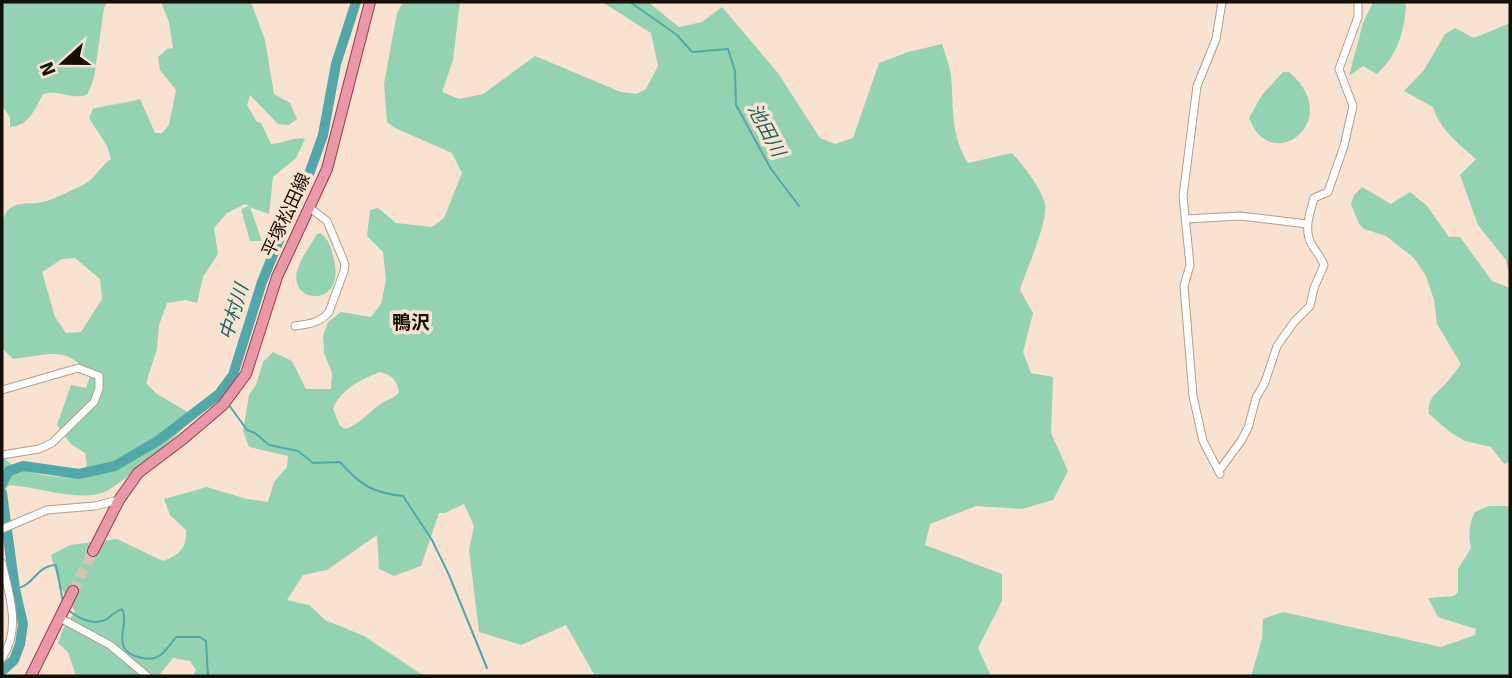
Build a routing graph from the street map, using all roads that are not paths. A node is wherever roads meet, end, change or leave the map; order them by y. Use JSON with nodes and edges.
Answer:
{"nodes":[{"id":1,"x":370,"y":2,"type":"edge"},
{"id":2,"x":1222,"y":2,"type":"edge"},
{"id":3,"x":1358,"y":2,"type":"edge"},
{"id":4,"x":310,"y":208,"type":"junction"},
{"id":5,"x":1185,"y":219,"type":"junction"},
{"id":6,"x":1307,"y":224,"type":"junction"},
{"id":7,"x":295,"y":326,"type":"dead end"},
{"id":8,"x":2,"y":390,"type":"edge"},
{"id":9,"x":2,"y":454,"type":"edge"},
{"id":10,"x":119,"y":500,"type":"junction"},
{"id":11,"x":2,"y":529,"type":"edge"},
{"id":12,"x":93,"y":551,"type":"tunnel mouth"},
{"id":13,"x":2,"y":563,"type":"edge"},
{"id":14,"x":74,"y":591,"type":"tunnel mouth"},
{"id":15,"x":60,"y":618,"type":"junction"},
{"id":16,"x":2,"y":658,"type":"edge"},
{"id":17,"x":31,"y":676,"type":"edge"},
{"id":18,"x":147,"y":676,"type":"edge"}],
"edges":[{"from":1,"to":4,"type":"main road","name":"平塚松田線"},
{"from":2,"to":5,"type":"street"},
{"from":3,"to":6,"type":"street"},
{"from":4,"to":7,"type":"street"},
{"from":4,"to":10,"type":"main road","name":"平塚松田線"},
{"from":5,"to":6,"type":"street"},
{"from":5,"to":6,"type":"street"},
{"from":8,"to":9,"type":"street"},
{"from":10,"to":11,"type":"street"},
{"from":10,"to":12,"type":"main road","name":"平塚松田線"},
{"from":13,"to":16,"type":"street"},
{"from":14,"to":15,"type":"main road"},
{"from":15,"to":17,"type":"main road"},
{"from":15,"to":18,"type":"street"}]}
